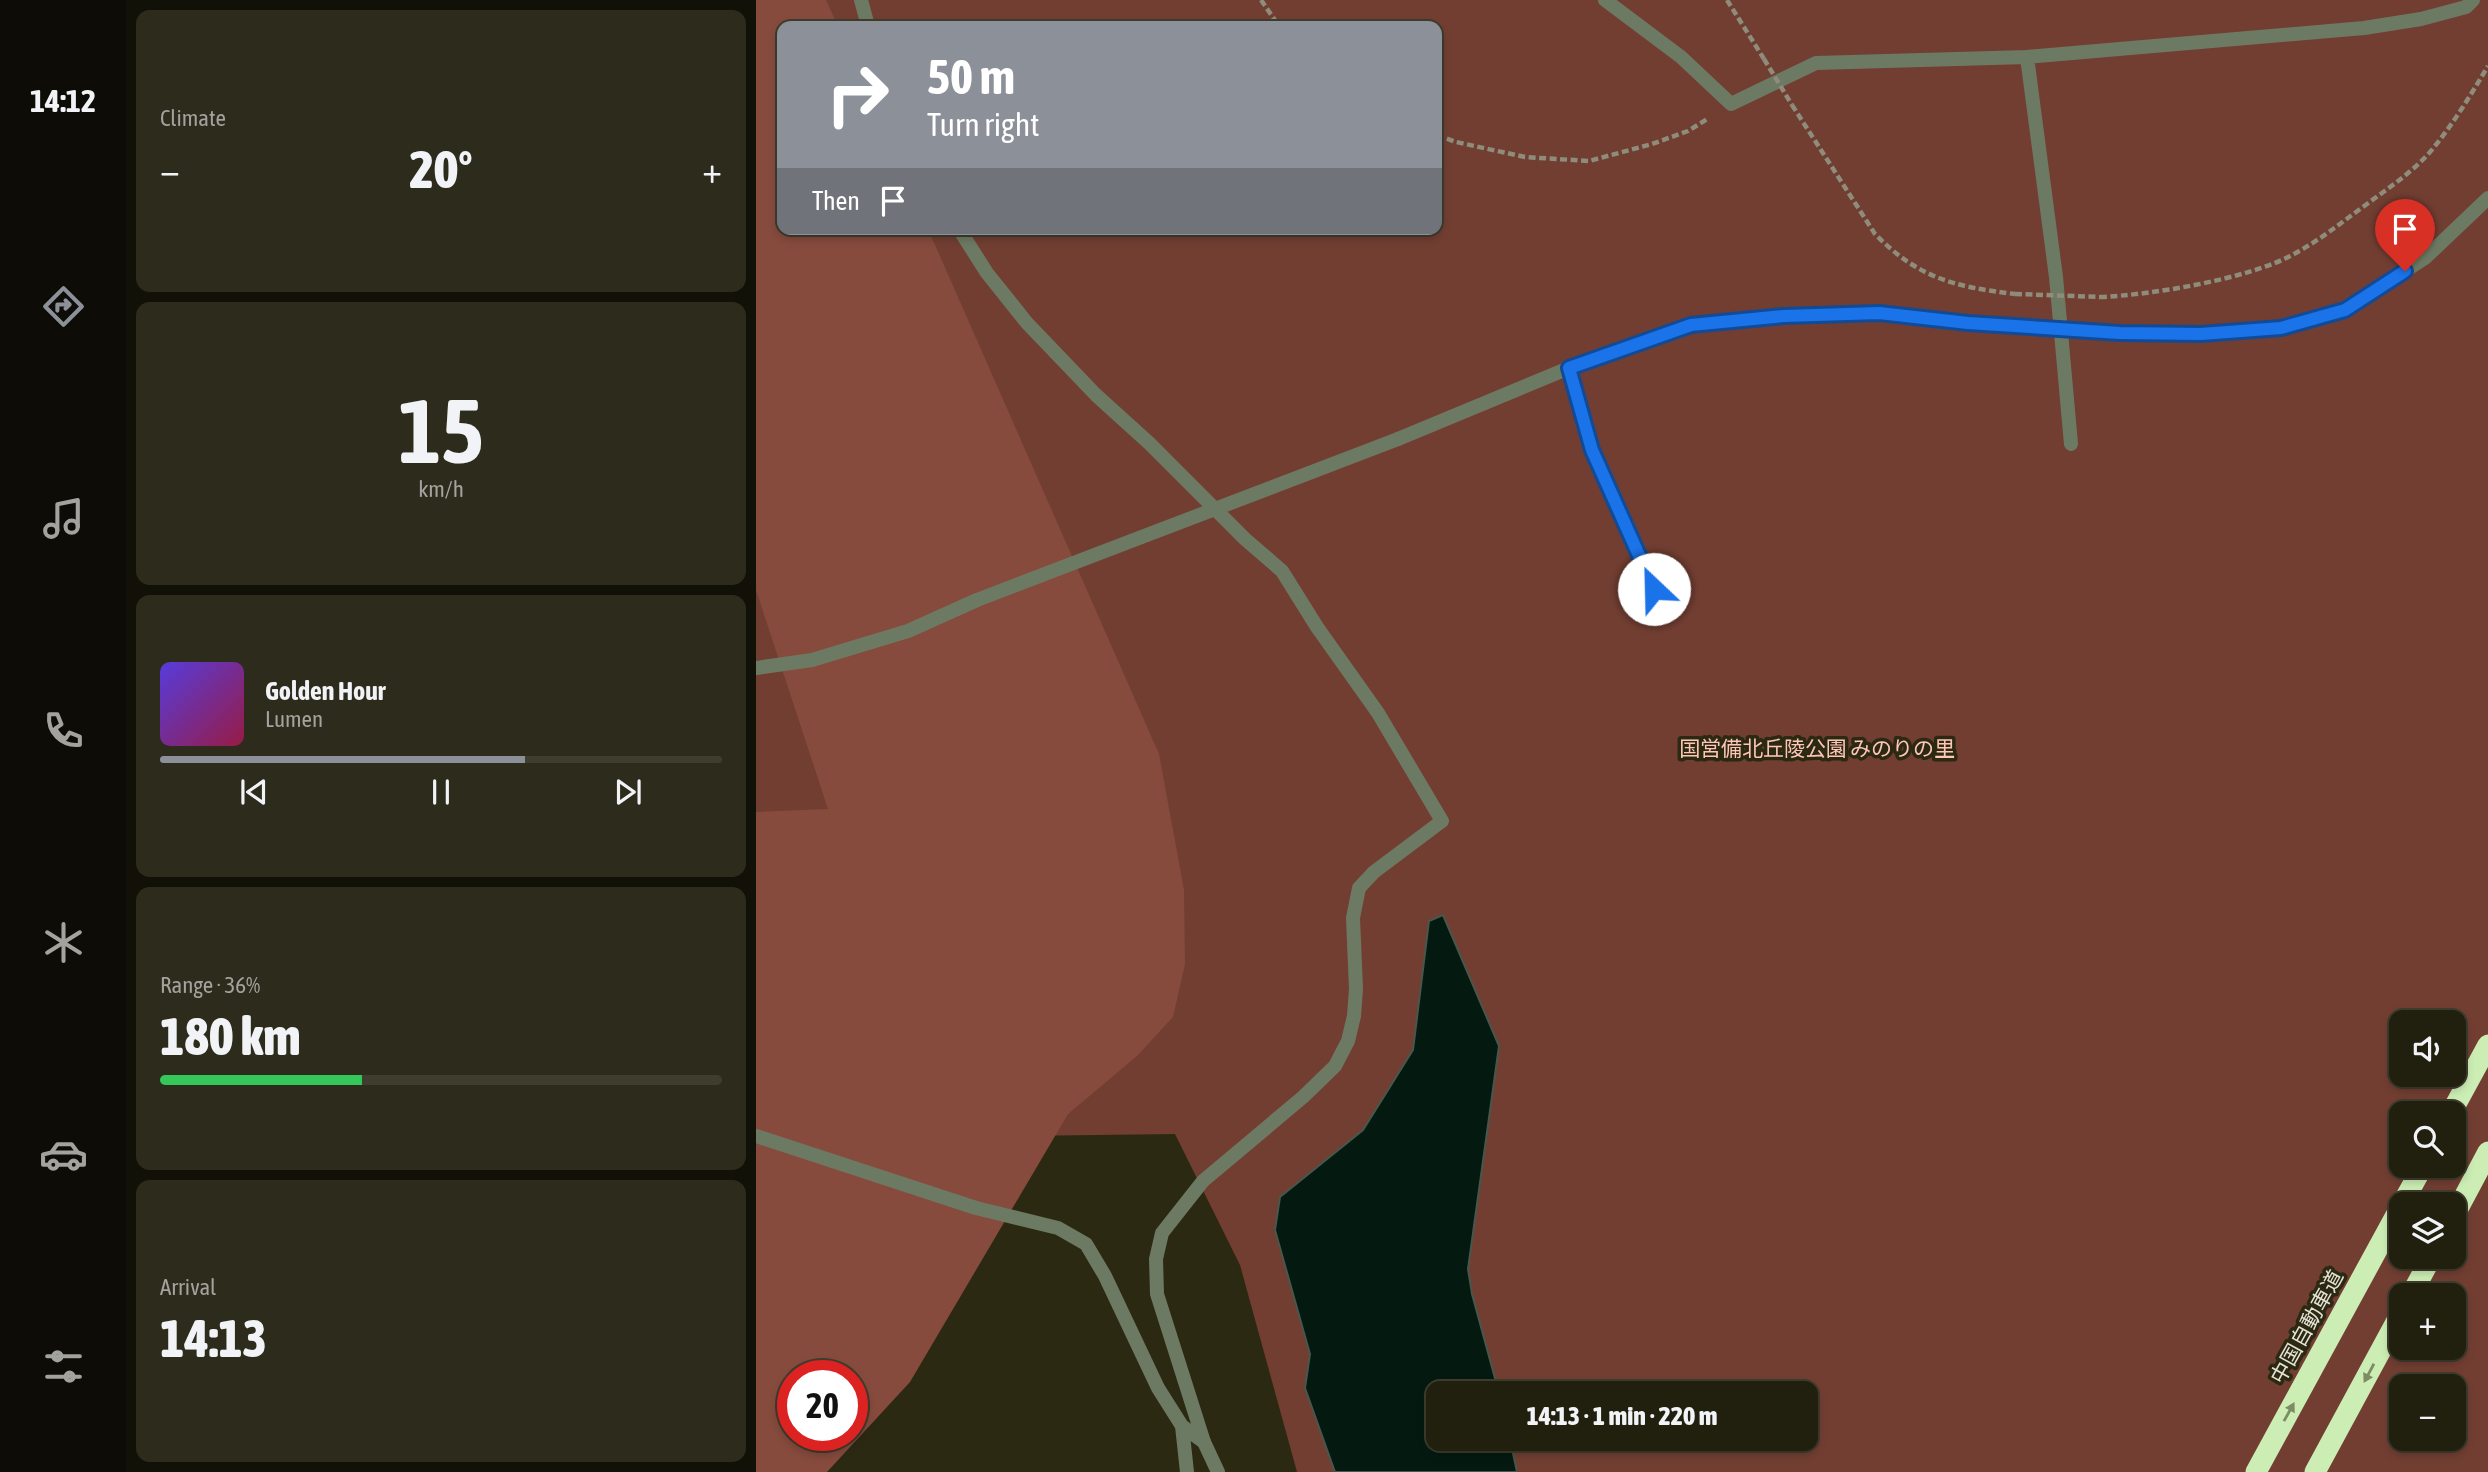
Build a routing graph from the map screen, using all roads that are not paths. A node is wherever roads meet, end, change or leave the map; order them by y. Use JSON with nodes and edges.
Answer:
{"nodes":[{"id":1,"x":862,"y":0,"type":"edge"},
{"id":2,"x":1605,"y":0,"type":"edge"},
{"id":3,"x":2473,"y":0,"type":"edge"},
{"id":4,"x":866,"y":21,"type":"edge"},
{"id":5,"x":2027,"y":57,"type":"junction"},
{"id":6,"x":2488,"y":198,"type":"edge"},
{"id":7,"x":964,"y":235,"type":"edge"},
{"id":8,"x":1569,"y":368,"type":"junction"},
{"id":9,"x":2071,"y":444,"type":"dead end"},
{"id":10,"x":1654,"y":589,"type":"dead end"},
{"id":11,"x":756,"y":668,"type":"edge"},
{"id":12,"x":2488,"y":1045,"type":"edge"},
{"id":13,"x":2458,"y":1101,"type":"edge"},
{"id":14,"x":756,"y":1136,"type":"edge"},
{"id":15,"x":2488,"y":1152,"type":"edge"},
{"id":16,"x":2466,"y":1193,"type":"edge"},
{"id":17,"x":2389,"y":1229,"type":"edge"},
{"id":18,"x":2389,"y":1335,"type":"edge"},
{"id":19,"x":1182,"y":1426,"type":"junction"},
{"id":20,"x":1204,"y":1442,"type":"junction"},
{"id":21,"x":1187,"y":1472,"type":"edge"},
{"id":22,"x":1218,"y":1472,"type":"edge"},
{"id":23,"x":2256,"y":1472,"type":"edge"},
{"id":24,"x":2315,"y":1472,"type":"edge"}],
"edges":[{"from":1,"to":4,"type":"street"},
{"from":2,"to":5,"type":"street"},
{"from":3,"to":5,"type":"street"},
{"from":5,"to":9,"type":"street"},
{"from":6,"to":8,"type":"street","bridge":true},
{"from":7,"to":20,"type":"street"},
{"from":8,"to":10,"type":"street"},
{"from":8,"to":11,"type":"street","bridge":true},
{"from":12,"to":13,"type":"highway"},
{"from":14,"to":19,"type":"street"},
{"from":15,"to":16,"type":"highway"},
{"from":23,"to":17,"type":"highway","name":"中国自動車道","one_way":true},
{"from":18,"to":24,"type":"highway","one_way":true},
{"from":19,"to":20,"type":"street"},
{"from":19,"to":21,"type":"street"},
{"from":20,"to":22,"type":"street"}]}
